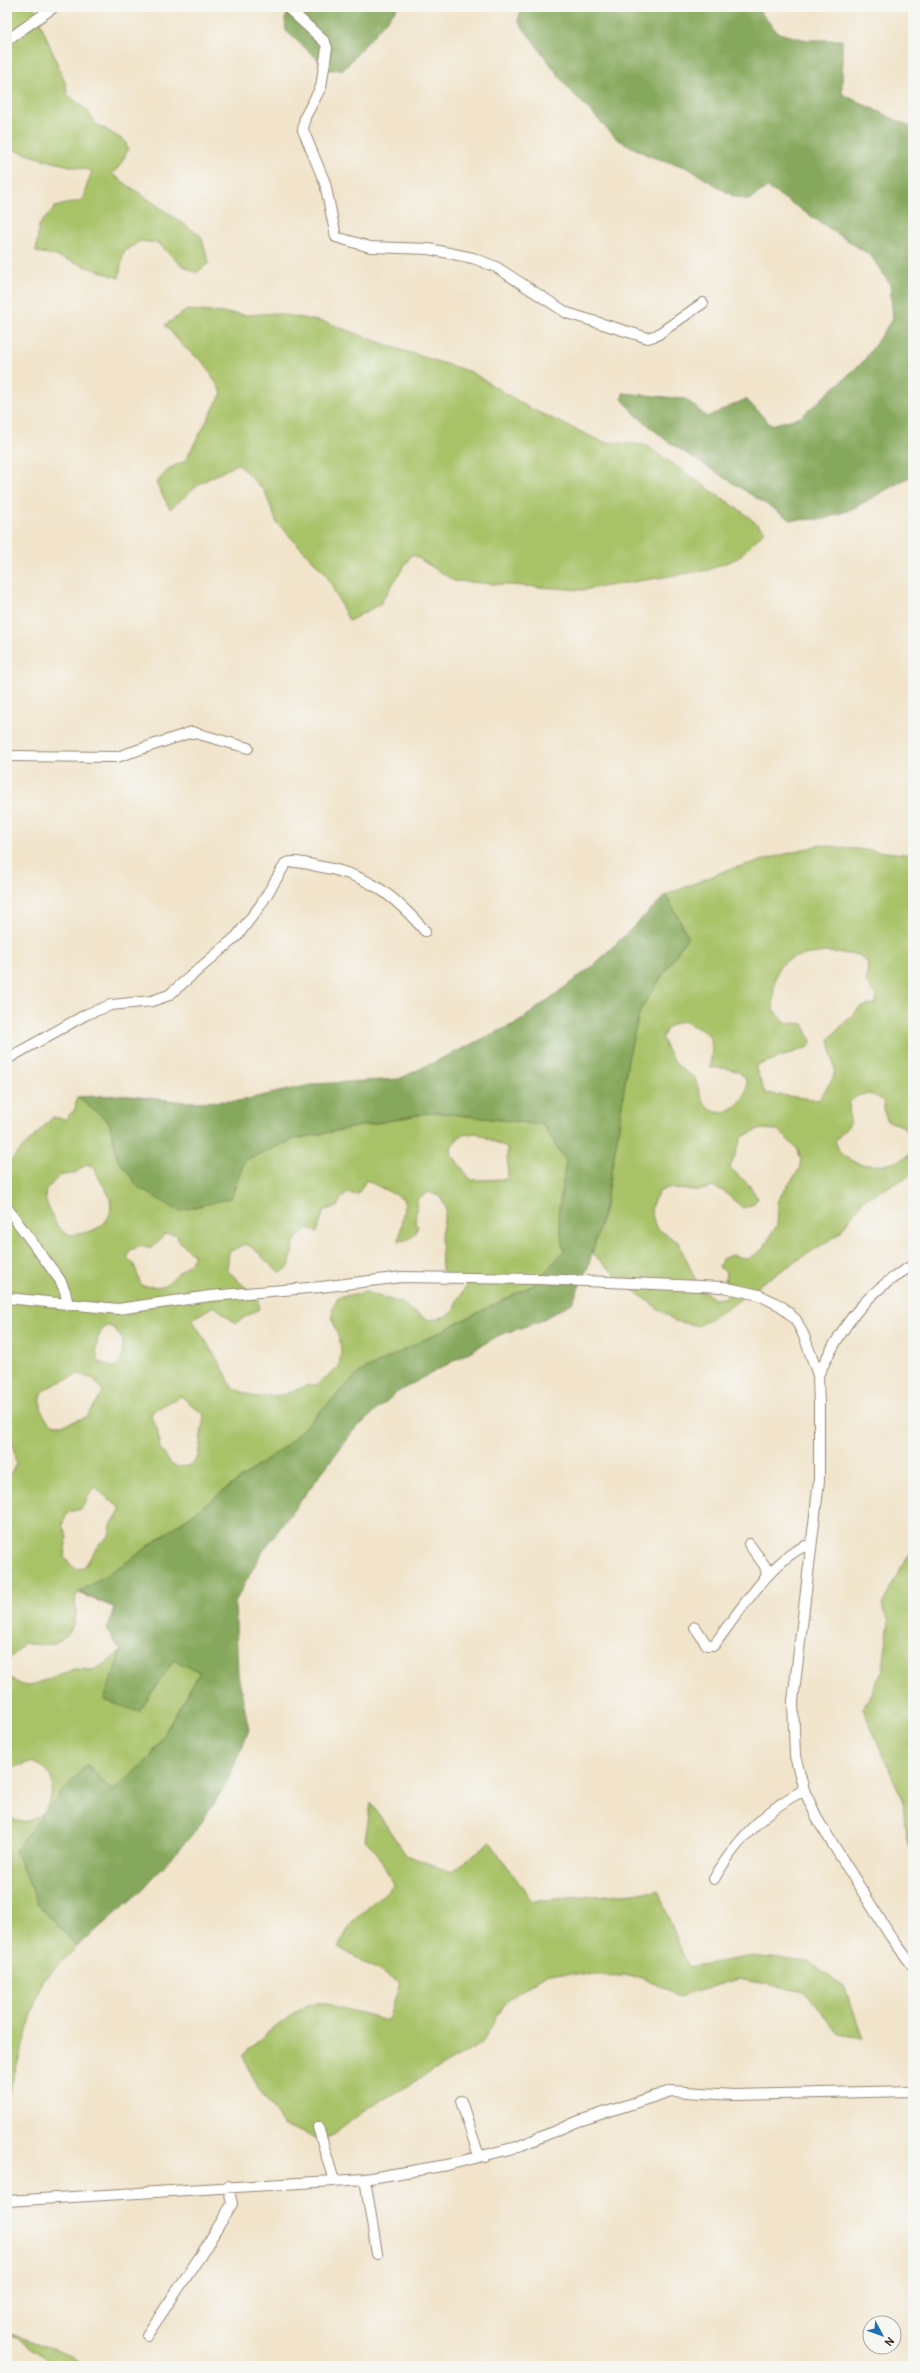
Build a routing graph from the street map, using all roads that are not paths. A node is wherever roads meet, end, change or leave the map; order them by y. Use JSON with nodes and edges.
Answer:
{"nodes":[{"id":1,"x":54,"y":7,"type":"edge"},
{"id":2,"x":286,"y":7,"type":"edge"},
{"id":3,"x":7,"y":40,"type":"edge"},
{"id":4,"x":703,"y":302,"type":"dead end"},
{"id":5,"x":248,"y":748,"type":"dead end"},
{"id":6,"x":7,"y":756,"type":"edge"},
{"id":7,"x":425,"y":931,"type":"dead end"},
{"id":8,"x":7,"y":1059,"type":"edge"},
{"id":9,"x":7,"y":1208,"type":"edge"},
{"id":10,"x":913,"y":1265,"type":"edge"},
{"id":11,"x":7,"y":1298,"type":"edge"},
{"id":12,"x":68,"y":1305,"type":"junction"},
{"id":13,"x":818,"y":1375,"type":"junction"},
{"id":14,"x":749,"y":1544,"type":"dead end"},
{"id":15,"x":811,"y":1544,"type":"junction"},
{"id":16,"x":767,"y":1576,"type":"junction"},
{"id":17,"x":695,"y":1628,"type":"dead end"},
{"id":18,"x":804,"y":1790,"type":"junction"},
{"id":19,"x":714,"y":1879,"type":"dead end"},
{"id":20,"x":913,"y":1966,"type":"edge"},
{"id":21,"x":913,"y":2091,"type":"edge"},
{"id":22,"x":461,"y":2101,"type":"dead end"},
{"id":23,"x":318,"y":2127,"type":"dead end"},
{"id":24,"x":485,"y":2156,"type":"junction"},
{"id":25,"x":366,"y":2179,"type":"junction"},
{"id":26,"x":334,"y":2181,"type":"junction"},
{"id":27,"x":228,"y":2186,"type":"junction"},
{"id":28,"x":7,"y":2201,"type":"edge"},
{"id":29,"x":377,"y":2254,"type":"dead end"},
{"id":30,"x":148,"y":2335,"type":"dead end"}],
"edges":[{"from":1,"to":3,"type":"street"},
{"from":2,"to":4,"type":"street"},
{"from":5,"to":6,"type":"street"},
{"from":7,"to":8,"type":"street"},
{"from":9,"to":12,"type":"street"},
{"from":10,"to":13,"type":"street"},
{"from":11,"to":12,"type":"street"},
{"from":12,"to":13,"type":"street"},
{"from":13,"to":15,"type":"street"},
{"from":14,"to":16,"type":"street"},
{"from":15,"to":16,"type":"street"},
{"from":15,"to":18,"type":"street"},
{"from":16,"to":17,"type":"street"},
{"from":18,"to":19,"type":"street"},
{"from":18,"to":20,"type":"street"},
{"from":21,"to":24,"type":"street"},
{"from":22,"to":24,"type":"street"},
{"from":23,"to":26,"type":"street"},
{"from":24,"to":25,"type":"street"},
{"from":25,"to":26,"type":"street"},
{"from":25,"to":29,"type":"street"},
{"from":26,"to":27,"type":"street"},
{"from":27,"to":28,"type":"street"},
{"from":27,"to":30,"type":"street"}]}
